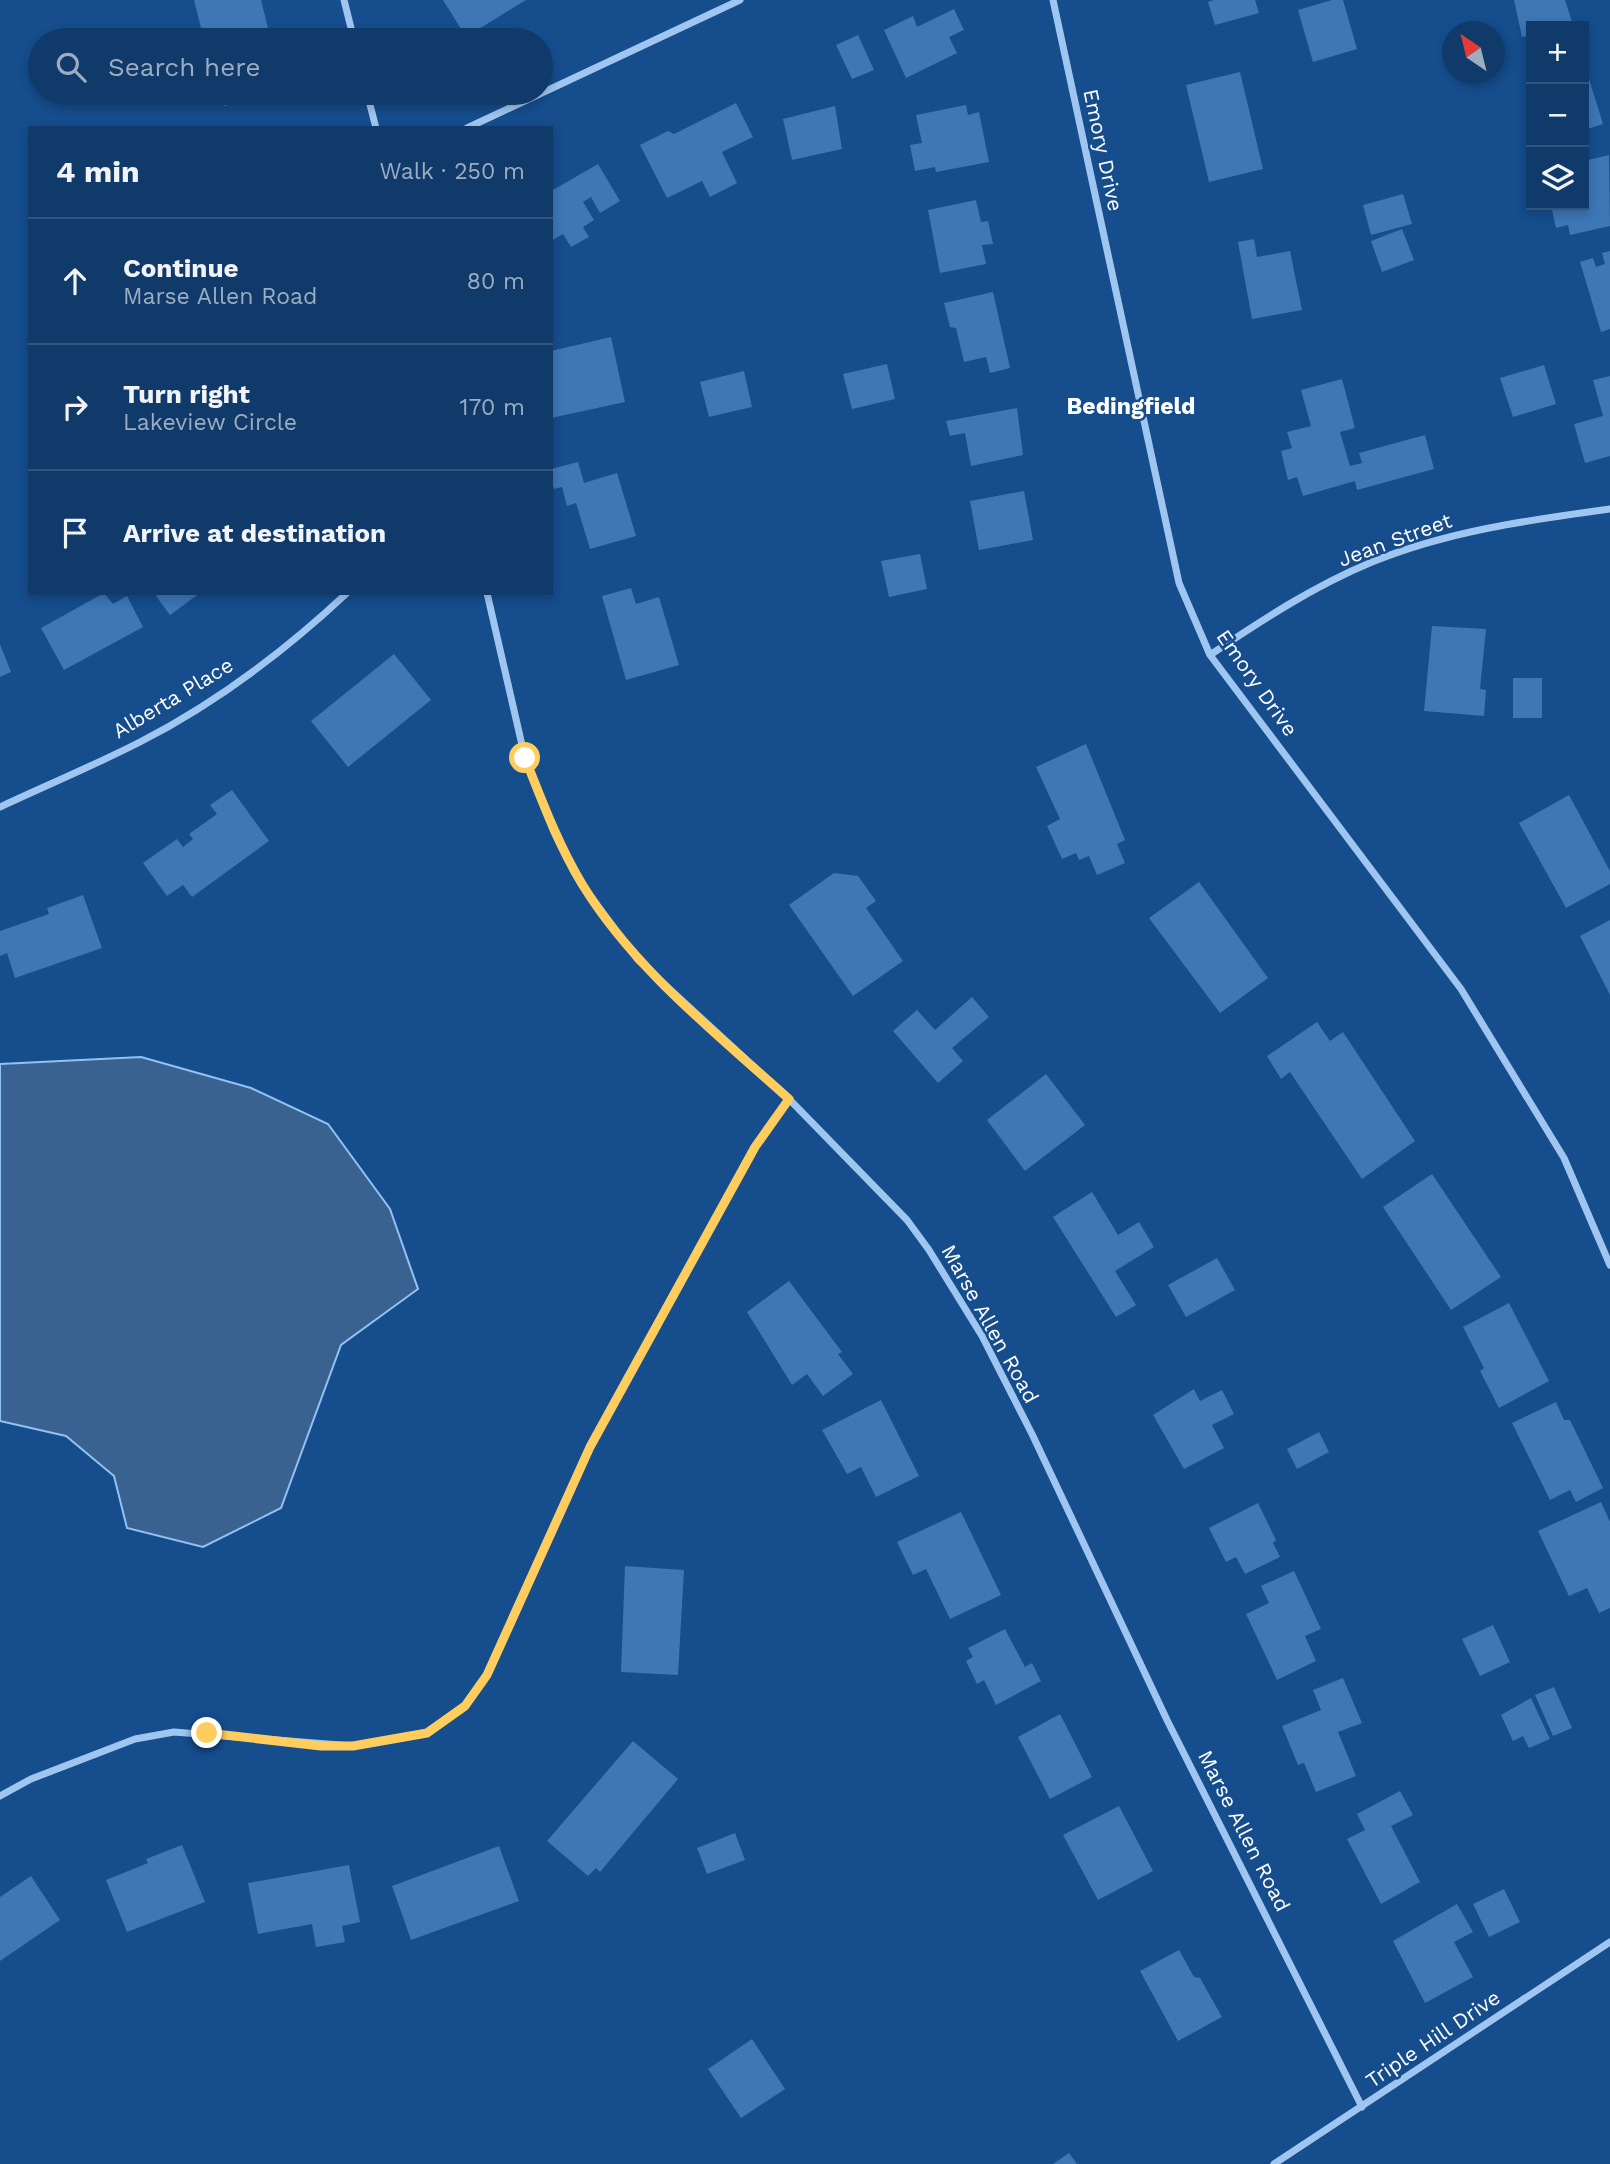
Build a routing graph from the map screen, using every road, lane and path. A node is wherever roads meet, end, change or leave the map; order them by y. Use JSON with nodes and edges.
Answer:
{"nodes":[{"id":1,"x":344,"y":0,"type":"edge"},
{"id":2,"x":740,"y":0,"type":"edge"},
{"id":3,"x":1053,"y":0,"type":"edge"},
{"id":4,"x":351,"y":28,"type":"edge"},
{"id":5,"x":553,"y":88,"type":"edge"},
{"id":6,"x":370,"y":105,"type":"edge"},
{"id":7,"x":516,"y":105,"type":"edge"},
{"id":8,"x":375,"y":126,"type":"edge"},
{"id":9,"x":471,"y":126,"type":"edge"},
{"id":10,"x":1610,"y":509,"type":"edge"},
{"id":11,"x":345,"y":595,"type":"edge"},
{"id":12,"x":487,"y":595,"type":"edge"},
{"id":13,"x":1210,"y":654,"type":"junction"},
{"id":14,"x":0,"y":807,"type":"edge"},
{"id":15,"x":789,"y":1099,"type":"junction"},
{"id":16,"x":1610,"y":1265,"type":"edge"},
{"id":17,"x":0,"y":1796,"type":"edge"},
{"id":18,"x":1610,"y":1942,"type":"edge"},
{"id":19,"x":1362,"y":2107,"type":"junction"},
{"id":20,"x":1274,"y":2164,"type":"edge"}],
"edges":[{"from":1,"to":4,"type":"street"},
{"from":2,"to":5,"type":"street"},
{"from":3,"to":13,"type":"street","name":"Emory Drive"},
{"from":6,"to":8,"type":"street"},
{"from":7,"to":9,"type":"street"},
{"from":10,"to":13,"type":"street","name":"Jean Street"},
{"from":11,"to":14,"type":"street","name":"Alberta Place"},
{"from":12,"to":15,"type":"street","name":"Marse Allen Road"},
{"from":13,"to":16,"type":"street","name":"Emory Drive"},
{"from":15,"to":17,"type":"street"},
{"from":15,"to":19,"type":"street","name":"Marse Allen Road"},
{"from":18,"to":19,"type":"street","name":"Triple Hill Drive"},
{"from":19,"to":20,"type":"street","name":"Triple Hill Drive"}]}
